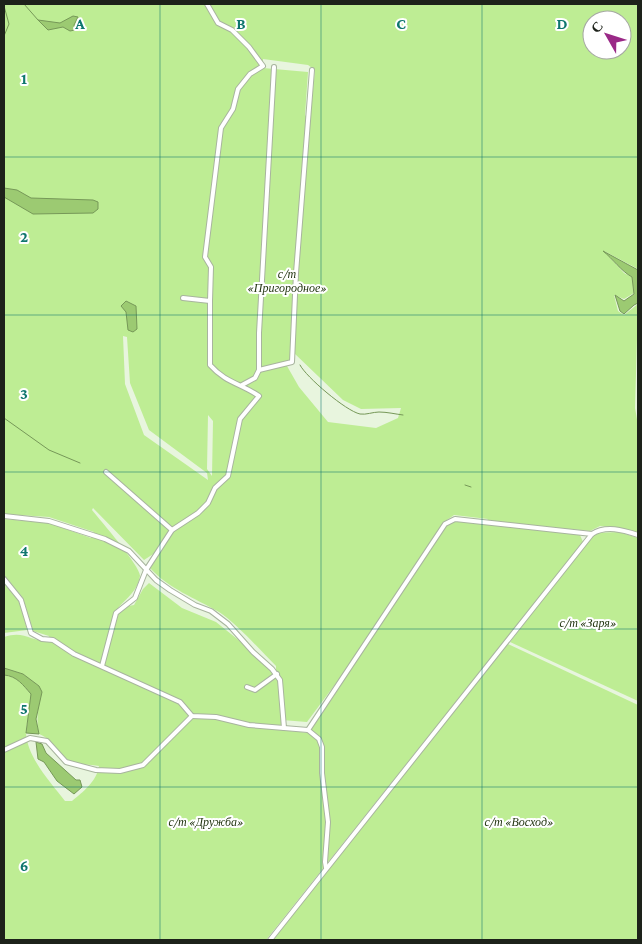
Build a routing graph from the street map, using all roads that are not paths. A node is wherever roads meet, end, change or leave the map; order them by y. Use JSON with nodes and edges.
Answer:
{"nodes":[{"id":1,"x":207,"y":4,"type":"edge"},
{"id":2,"x":274,"y":67,"type":"dead end"},
{"id":3,"x":312,"y":70,"type":"dead end"},
{"id":4,"x":183,"y":298,"type":"dead end"},
{"id":5,"x":210,"y":301,"type":"junction"},
{"id":6,"x":259,"y":370,"type":"junction"},
{"id":7,"x":242,"y":385,"type":"junction"},
{"id":8,"x":106,"y":472,"type":"dead end"},
{"id":9,"x":4,"y":516,"type":"edge"},
{"id":10,"x":172,"y":530,"type":"junction"},
{"id":11,"x":592,"y":534,"type":"junction"},
{"id":12,"x":638,"y":535,"type":"edge"},
{"id":13,"x":146,"y":570,"type":"junction"},
{"id":14,"x":4,"y":579,"type":"edge"},
{"id":15,"x":102,"y":666,"type":"junction"},
{"id":16,"x":277,"y":674,"type":"junction"},
{"id":17,"x":246,"y":687,"type":"dead end"},
{"id":18,"x":192,"y":716,"type":"junction"},
{"id":19,"x":284,"y":728,"type":"junction"},
{"id":20,"x":308,"y":730,"type":"junction"},
{"id":21,"x":4,"y":750,"type":"edge"},
{"id":22,"x":326,"y":868,"type":"junction"},
{"id":23,"x":270,"y":940,"type":"edge"}],
"edges":[{"from":1,"to":5,"type":"street"},
{"from":2,"to":6,"type":"street"},
{"from":3,"to":6,"type":"street"},
{"from":4,"to":5,"type":"street"},
{"from":5,"to":7,"type":"street"},
{"from":6,"to":7,"type":"street"},
{"from":7,"to":10,"type":"street"},
{"from":8,"to":10,"type":"street"},
{"from":9,"to":13,"type":"street"},
{"from":10,"to":13,"type":"street"},
{"from":11,"to":12,"type":"street"},
{"from":11,"to":20,"type":"street"},
{"from":11,"to":22,"type":"street"},
{"from":13,"to":15,"type":"street"},
{"from":13,"to":16,"type":"street"},
{"from":14,"to":15,"type":"street"},
{"from":15,"to":18,"type":"street"},
{"from":16,"to":17,"type":"street"},
{"from":16,"to":19,"type":"street"},
{"from":18,"to":19,"type":"street"},
{"from":18,"to":21,"type":"street"},
{"from":19,"to":20,"type":"street"},
{"from":20,"to":22,"type":"street"},
{"from":22,"to":23,"type":"street"}]}
